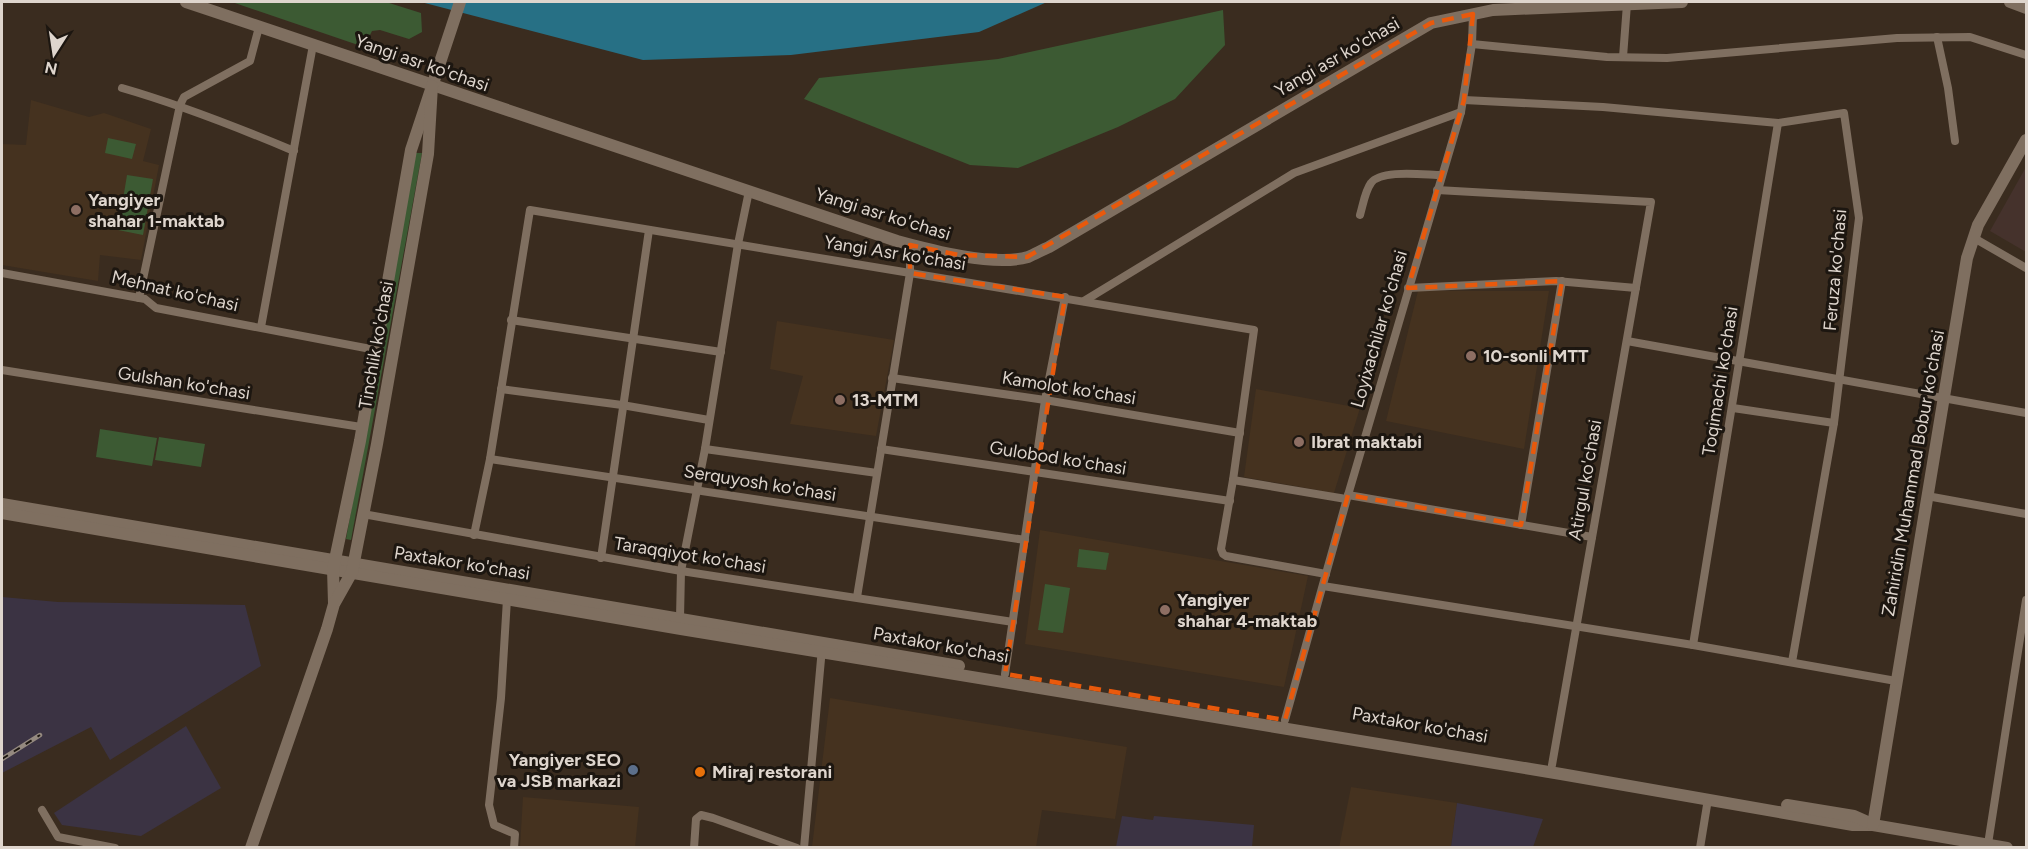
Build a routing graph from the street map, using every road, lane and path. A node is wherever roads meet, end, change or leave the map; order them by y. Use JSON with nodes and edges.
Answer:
{"nodes":[{"id":1,"x":186,"y":2,"type":"edge"},
{"id":2,"x":460,"y":2,"type":"edge"},
{"id":3,"x":1682,"y":2,"type":"edge"},
{"id":4,"x":2010,"y":2,"type":"edge"},
{"id":5,"x":1627,"y":4,"type":"junction"},
{"id":6,"x":2026,"y":8,"type":"edge"},
{"id":7,"x":1473,"y":14,"type":"junction"},
{"id":8,"x":259,"y":27,"type":"junction"},
{"id":9,"x":1937,"y":37,"type":"junction"},
{"id":10,"x":1472,"y":44,"type":"junction"},
{"id":11,"x":314,"y":45,"type":"junction"},
{"id":12,"x":2026,"y":55,"type":"edge"},
{"id":13,"x":1623,"y":57,"type":"junction"},
{"id":14,"x":432,"y":86,"type":"junction"},
{"id":15,"x":122,"y":88,"type":"dead end"},
{"id":16,"x":1464,"y":100,"type":"junction"},
{"id":17,"x":180,"y":105,"type":"junction"},
{"id":18,"x":1461,"y":112,"type":"junction"},
{"id":19,"x":1778,"y":123,"type":"junction"},
{"id":20,"x":2026,"y":140,"type":"edge"},
{"id":21,"x":1955,"y":141,"type":"dead end"},
{"id":22,"x":294,"y":151,"type":"junction"},
{"id":23,"x":1442,"y":175,"type":"junction"},
{"id":24,"x":1437,"y":190,"type":"junction"},
{"id":25,"x":749,"y":191,"type":"junction"},
{"id":26,"x":1360,"y":215,"type":"dead end"},
{"id":27,"x":649,"y":230,"type":"junction"},
{"id":28,"x":1974,"y":238,"type":"junction"},
{"id":29,"x":738,"y":244,"type":"junction"},
{"id":30,"x":910,"y":244,"type":"junction"},
{"id":31,"x":2026,"y":268,"type":"edge"},
{"id":32,"x":2,"y":273,"type":"edge"},
{"id":33,"x":910,"y":273,"type":"junction"},
{"id":34,"x":1562,"y":281,"type":"junction"},
{"id":35,"x":1408,"y":288,"type":"junction"},
{"id":36,"x":1636,"y":288,"type":"junction"},
{"id":37,"x":1065,"y":297,"type":"junction"},
{"id":38,"x":139,"y":298,"type":"junction"},
{"id":39,"x":1084,"y":301,"type":"junction"},
{"id":40,"x":511,"y":320,"type":"junction"},
{"id":41,"x":261,"y":327,"type":"junction"},
{"id":42,"x":632,"y":338,"type":"junction"},
{"id":43,"x":1627,"y":341,"type":"junction"},
{"id":44,"x":376,"y":350,"type":"junction"},
{"id":45,"x":721,"y":352,"type":"junction"},
{"id":46,"x":1740,"y":363,"type":"junction"},
{"id":47,"x":2,"y":370,"type":"edge"},
{"id":48,"x":892,"y":378,"type":"junction"},
{"id":49,"x":1841,"y":380,"type":"junction"},
{"id":50,"x":501,"y":389,"type":"junction"},
{"id":51,"x":1944,"y":399,"type":"junction"},
{"id":52,"x":1045,"y":400,"type":"junction"},
{"id":53,"x":622,"y":405,"type":"junction"},
{"id":54,"x":1733,"y":408,"type":"junction"},
{"id":55,"x":2026,"y":413,"type":"edge"},
{"id":56,"x":710,"y":420,"type":"junction"},
{"id":57,"x":1834,"y":423,"type":"junction"},
{"id":58,"x":361,"y":427,"type":"junction"},
{"id":59,"x":1240,"y":433,"type":"junction"},
{"id":60,"x":705,"y":448,"type":"junction"},
{"id":61,"x":881,"y":449,"type":"junction"},
{"id":62,"x":490,"y":459,"type":"junction"},
{"id":63,"x":1035,"y":471,"type":"junction"},
{"id":64,"x":877,"y":473,"type":"junction"},
{"id":65,"x":613,"y":477,"type":"junction"},
{"id":66,"x":1233,"y":480,"type":"junction"},
{"id":67,"x":697,"y":490,"type":"junction"},
{"id":68,"x":1927,"y":496,"type":"junction"},
{"id":69,"x":1347,"y":497,"type":"junction"},
{"id":70,"x":1230,"y":501,"type":"junction"},
{"id":71,"x":2,"y":504,"type":"edge"},
{"id":72,"x":2,"y":513,"type":"edge"},
{"id":73,"x":363,"y":514,"type":"junction"},
{"id":74,"x":2026,"y":514,"type":"edge"},
{"id":75,"x":871,"y":516,"type":"junction"},
{"id":76,"x":1521,"y":525,"type":"junction"},
{"id":77,"x":474,"y":535,"type":"junction"},
{"id":78,"x":1592,"y":537,"type":"junction"},
{"id":79,"x":1025,"y":540,"type":"junction"},
{"id":80,"x":601,"y":558,"type":"junction"},
{"id":81,"x":334,"y":565,"type":"junction"},
{"id":82,"x":352,"y":568,"type":"junction"},
{"id":83,"x":681,"y":571,"type":"junction"},
{"id":84,"x":1326,"y":574,"type":"junction"},
{"id":85,"x":1323,"y":586,"type":"junction"},
{"id":86,"x":857,"y":597,"type":"junction"},
{"id":87,"x":507,"y":599,"type":"junction"},
{"id":88,"x":2026,"y":600,"type":"edge"},
{"id":89,"x":334,"y":604,"type":"junction"},
{"id":90,"x":680,"y":618,"type":"junction"},
{"id":91,"x":1012,"y":622,"type":"junction"},
{"id":92,"x":1576,"y":627,"type":"junction"},
{"id":93,"x":1693,"y":645,"type":"junction"},
{"id":94,"x":822,"y":648,"type":"junction"},
{"id":95,"x":1792,"y":662,"type":"junction"},
{"id":96,"x":1005,"y":674,"type":"junction"},
{"id":97,"x":1896,"y":681,"type":"junction"},
{"id":98,"x":1285,"y":720,"type":"junction"},
{"id":99,"x":1552,"y":765,"type":"junction"},
{"id":100,"x":1708,"y":799,"type":"junction"},
{"id":101,"x":42,"y":810,"type":"dead end"},
{"id":102,"x":1873,"y":825,"type":"junction"},
{"id":103,"x":1988,"y":844,"type":"junction"},
{"id":104,"x":115,"y":848,"type":"edge"},
{"id":105,"x":251,"y":848,"type":"edge"},
{"id":106,"x":514,"y":848,"type":"edge"},
{"id":107,"x":694,"y":848,"type":"edge"},
{"id":108,"x":797,"y":848,"type":"edge"},
{"id":109,"x":804,"y":848,"type":"edge"},
{"id":110,"x":1700,"y":848,"type":"edge"},
{"id":111,"x":2007,"y":848,"type":"edge"}],
"edges":[{"from":1,"to":8,"type":"main road","name":"Yangi asr ko'chasi"},
{"from":2,"to":14,"type":"main road","name":"Tinchlik ko'chasi"},
{"from":3,"to":5,"type":"main road","name":"Yangi asr ko'chasi"},
{"from":4,"to":6,"type":"main road"},
{"from":5,"to":7,"type":"main road","name":"Yangi asr ko'chasi"},
{"from":5,"to":13,"type":"street"},
{"from":7,"to":10,"type":"street","name":"Loyixachilar ko'chasi"},
{"from":7,"to":30,"type":"main road","name":"Yangi asr ko'chasi"},
{"from":8,"to":11,"type":"main road","name":"Yangi asr ko'chasi"},
{"from":8,"to":17,"type":"street"},
{"from":9,"to":12,"type":"street"},
{"from":9,"to":13,"type":"street"},
{"from":9,"to":21,"type":"street"},
{"from":10,"to":13,"type":"street"},
{"from":10,"to":16,"type":"street","name":"Loyixachilar ko'chasi"},
{"from":11,"to":14,"type":"main road","name":"Yangi asr ko'chasi"},
{"from":11,"to":22,"type":"street"},
{"from":14,"to":25,"type":"main road","name":"Yangi asr ko'chasi"},
{"from":14,"to":44,"type":"main road","name":"Tinchlik ko'chasi"},
{"from":14,"to":73,"type":"main road","name":"Tinchlik ko'chasi"},
{"from":15,"to":17,"type":"street"},
{"from":16,"to":18,"type":"street","name":"Loyixachilar ko'chasi"},
{"from":16,"to":19,"type":"street","name":"Feruza ko'chasi"},
{"from":17,"to":22,"type":"street"},
{"from":17,"to":38,"type":"street"},
{"from":18,"to":23,"type":"street","name":"Loyixachilar ko'chasi"},
{"from":18,"to":39,"type":"street"},
{"from":19,"to":46,"type":"street","name":"Toqimachi ko'chasi"},
{"from":19,"to":49,"type":"street","name":"Feruza ko'chasi"},
{"from":20,"to":28,"type":"main road","name":"Zahiridin Muhammad Bobur ko'chasi"},
{"from":22,"to":41,"type":"street"},
{"from":23,"to":24,"type":"street","name":"Loyixachilar ko'chasi"},
{"from":23,"to":26,"type":"street"},
{"from":24,"to":35,"type":"street","name":"Loyixachilar ko'chasi"},
{"from":24,"to":36,"type":"street","name":"Atirgul ko'chasi"},
{"from":25,"to":29,"type":"street"},
{"from":25,"to":30,"type":"main road","name":"Yangi asr ko'chasi"},
{"from":27,"to":29,"type":"street","name":"Yangi Asr ko'chasi"},
{"from":27,"to":40,"type":"street","name":"Yangi Asr ko'chasi"},
{"from":27,"to":42,"type":"street"},
{"from":28,"to":31,"type":"street"},
{"from":28,"to":51,"type":"main road","name":"Zahiridin Muhammad Bobur ko'chasi"},
{"from":29,"to":33,"type":"street","name":"Yangi Asr ko'chasi"},
{"from":29,"to":45,"type":"street"},
{"from":30,"to":33,"type":"street"},
{"from":32,"to":38,"type":"street","name":"Mehnat ko'chasi"},
{"from":33,"to":37,"type":"street","name":"Yangi Asr ko'chasi"},
{"from":33,"to":48,"type":"street"},
{"from":34,"to":35,"type":"street"},
{"from":34,"to":36,"type":"street"},
{"from":34,"to":76,"type":"street"},
{"from":35,"to":69,"type":"street","name":"Loyixachilar ko'chasi"},
{"from":36,"to":43,"type":"street","name":"Atirgul ko'chasi"},
{"from":37,"to":39,"type":"street","name":"Yangi Asr ko'chasi"},
{"from":37,"to":52,"type":"street"},
{"from":38,"to":41,"type":"street","name":"Mehnat ko'chasi"},
{"from":39,"to":59,"type":"street","name":"Yangi Asr ko'chasi"},
{"from":40,"to":42,"type":"street"},
{"from":40,"to":50,"type":"street"},
{"from":41,"to":44,"type":"street","name":"Mehnat ko'chasi"},
{"from":42,"to":45,"type":"street"},
{"from":42,"to":53,"type":"street"},
{"from":43,"to":46,"type":"street"},
{"from":43,"to":78,"type":"street","name":"Atirgul ko'chasi"},
{"from":44,"to":58,"type":"main road","name":"Tinchlik ko'chasi"},
{"from":45,"to":56,"type":"street"},
{"from":46,"to":49,"type":"street"},
{"from":46,"to":54,"type":"street","name":"Toqimachi ko'chasi"},
{"from":47,"to":58,"type":"street","name":"Gulshan ko'chasi"},
{"from":48,"to":52,"type":"street","name":"Kamolot ko'chasi"},
{"from":48,"to":61,"type":"street"},
{"from":49,"to":51,"type":"street"},
{"from":49,"to":57,"type":"street","name":"Feruza ko'chasi"},
{"from":50,"to":53,"type":"street"},
{"from":50,"to":62,"type":"street"},
{"from":51,"to":55,"type":"street"},
{"from":51,"to":68,"type":"main road","name":"Zahiridin Muhammad Bobur ko'chasi"},
{"from":52,"to":59,"type":"street","name":"Kamolot ko'chasi"},
{"from":52,"to":63,"type":"street"},
{"from":53,"to":56,"type":"street"},
{"from":53,"to":65,"type":"street"},
{"from":54,"to":57,"type":"street"},
{"from":54,"to":93,"type":"street","name":"Toqimachi ko'chasi"},
{"from":56,"to":60,"type":"street"},
{"from":57,"to":95,"type":"street","name":"Feruza ko'chasi"},
{"from":58,"to":81,"type":"main road","name":"Tinchlik ko'chasi"},
{"from":59,"to":66,"type":"street"},
{"from":60,"to":64,"type":"street"},
{"from":60,"to":67,"type":"street"},
{"from":61,"to":63,"type":"street","name":"Gulobod ko'chasi"},
{"from":61,"to":64,"type":"street"},
{"from":62,"to":65,"type":"street","name":"Serquyosh ko'chasi"},
{"from":62,"to":77,"type":"street"},
{"from":63,"to":70,"type":"street","name":"Gulobod ko'chasi"},
{"from":63,"to":79,"type":"street"},
{"from":64,"to":75,"type":"street"},
{"from":65,"to":67,"type":"street","name":"Serquyosh ko'chasi"},
{"from":65,"to":80,"type":"street"},
{"from":66,"to":69,"type":"street"},
{"from":66,"to":70,"type":"street"},
{"from":67,"to":75,"type":"street","name":"Serquyosh ko'chasi"},
{"from":67,"to":83,"type":"street"},
{"from":68,"to":74,"type":"street"},
{"from":68,"to":97,"type":"main road","name":"Zahiridin Muhammad Bobur ko'chasi"},
{"from":69,"to":76,"type":"street"},
{"from":69,"to":84,"type":"street","name":"Loyixachilar ko'chasi"},
{"from":70,"to":84,"type":"street"},
{"from":71,"to":81,"type":"main road","name":"Paxtakor ko'chasi"},
{"from":72,"to":81,"type":"main road","name":"Paxtakor ko'chasi"},
{"from":73,"to":77,"type":"street","name":"Taraqqiyot ko'chasi"},
{"from":73,"to":82,"type":"main road","name":"Tinchlik ko'chasi"},
{"from":75,"to":79,"type":"street","name":"Serquyosh ko'chasi"},
{"from":75,"to":86,"type":"street"},
{"from":76,"to":78,"type":"street"},
{"from":77,"to":80,"type":"street","name":"Taraqqiyot ko'chasi"},
{"from":78,"to":92,"type":"street","name":"Atirgul ko'chasi"},
{"from":79,"to":91,"type":"street"},
{"from":80,"to":83,"type":"street","name":"Taraqqiyot ko'chasi"},
{"from":81,"to":82,"type":"main road","name":"Paxtakor ko'chasi"},
{"from":81,"to":89,"type":"main road","name":"Tinchlik ko'chasi"},
{"from":82,"to":87,"type":"main road","name":"Paxtakor ko'chasi"},
{"from":82,"to":89,"type":"main road","name":"Tinchlik ko'chasi"},
{"from":82,"to":90,"type":"main road","name":"Paxtakor ko'chasi"},
{"from":83,"to":86,"type":"street","name":"Taraqqiyot ko'chasi"},
{"from":83,"to":90,"type":"street"},
{"from":84,"to":85,"type":"street","name":"Loyixachilar ko'chasi"},
{"from":85,"to":92,"type":"street"},
{"from":85,"to":98,"type":"street","name":"Loyixachilar ko'chasi"},
{"from":86,"to":91,"type":"street","name":"Taraqqiyot ko'chasi"},
{"from":87,"to":94,"type":"main road","name":"Paxtakor ko'chasi"},
{"from":87,"to":106,"type":"street"},
{"from":88,"to":103,"type":"street"},
{"from":89,"to":105,"type":"main road","name":"Tinchlik ko'chasi"},
{"from":90,"to":94,"type":"main road","name":"Paxtakor ko'chasi"},
{"from":91,"to":96,"type":"street"},
{"from":92,"to":93,"type":"street"},
{"from":92,"to":99,"type":"street","name":"Atirgul ko'chasi"},
{"from":93,"to":95,"type":"street"},
{"from":94,"to":96,"type":"main road","name":"Paxtakor ko'chasi"},
{"from":94,"to":100,"type":"main road","name":"Paxtakor ko'chasi"},
{"from":94,"to":109,"type":"street"},
{"from":95,"to":97,"type":"street"},
{"from":96,"to":98,"type":"main road","name":"Paxtakor ko'chasi"},
{"from":97,"to":102,"type":"main road","name":"Zahiridin Muhammad Bobur ko'chasi"},
{"from":98,"to":99,"type":"main road","name":"Paxtakor ko'chasi"},
{"from":99,"to":102,"type":"main road","name":"Paxtakor ko'chasi"},
{"from":100,"to":102,"type":"main road","name":"Paxtakor ko'chasi"},
{"from":100,"to":110,"type":"street"},
{"from":101,"to":104,"type":"street"},
{"from":102,"to":103,"type":"main road","name":"Paxtakor ko'chasi"},
{"from":103,"to":111,"type":"main road","name":"Paxtakor ko'chasi"},
{"from":107,"to":108,"type":"street"}]}
